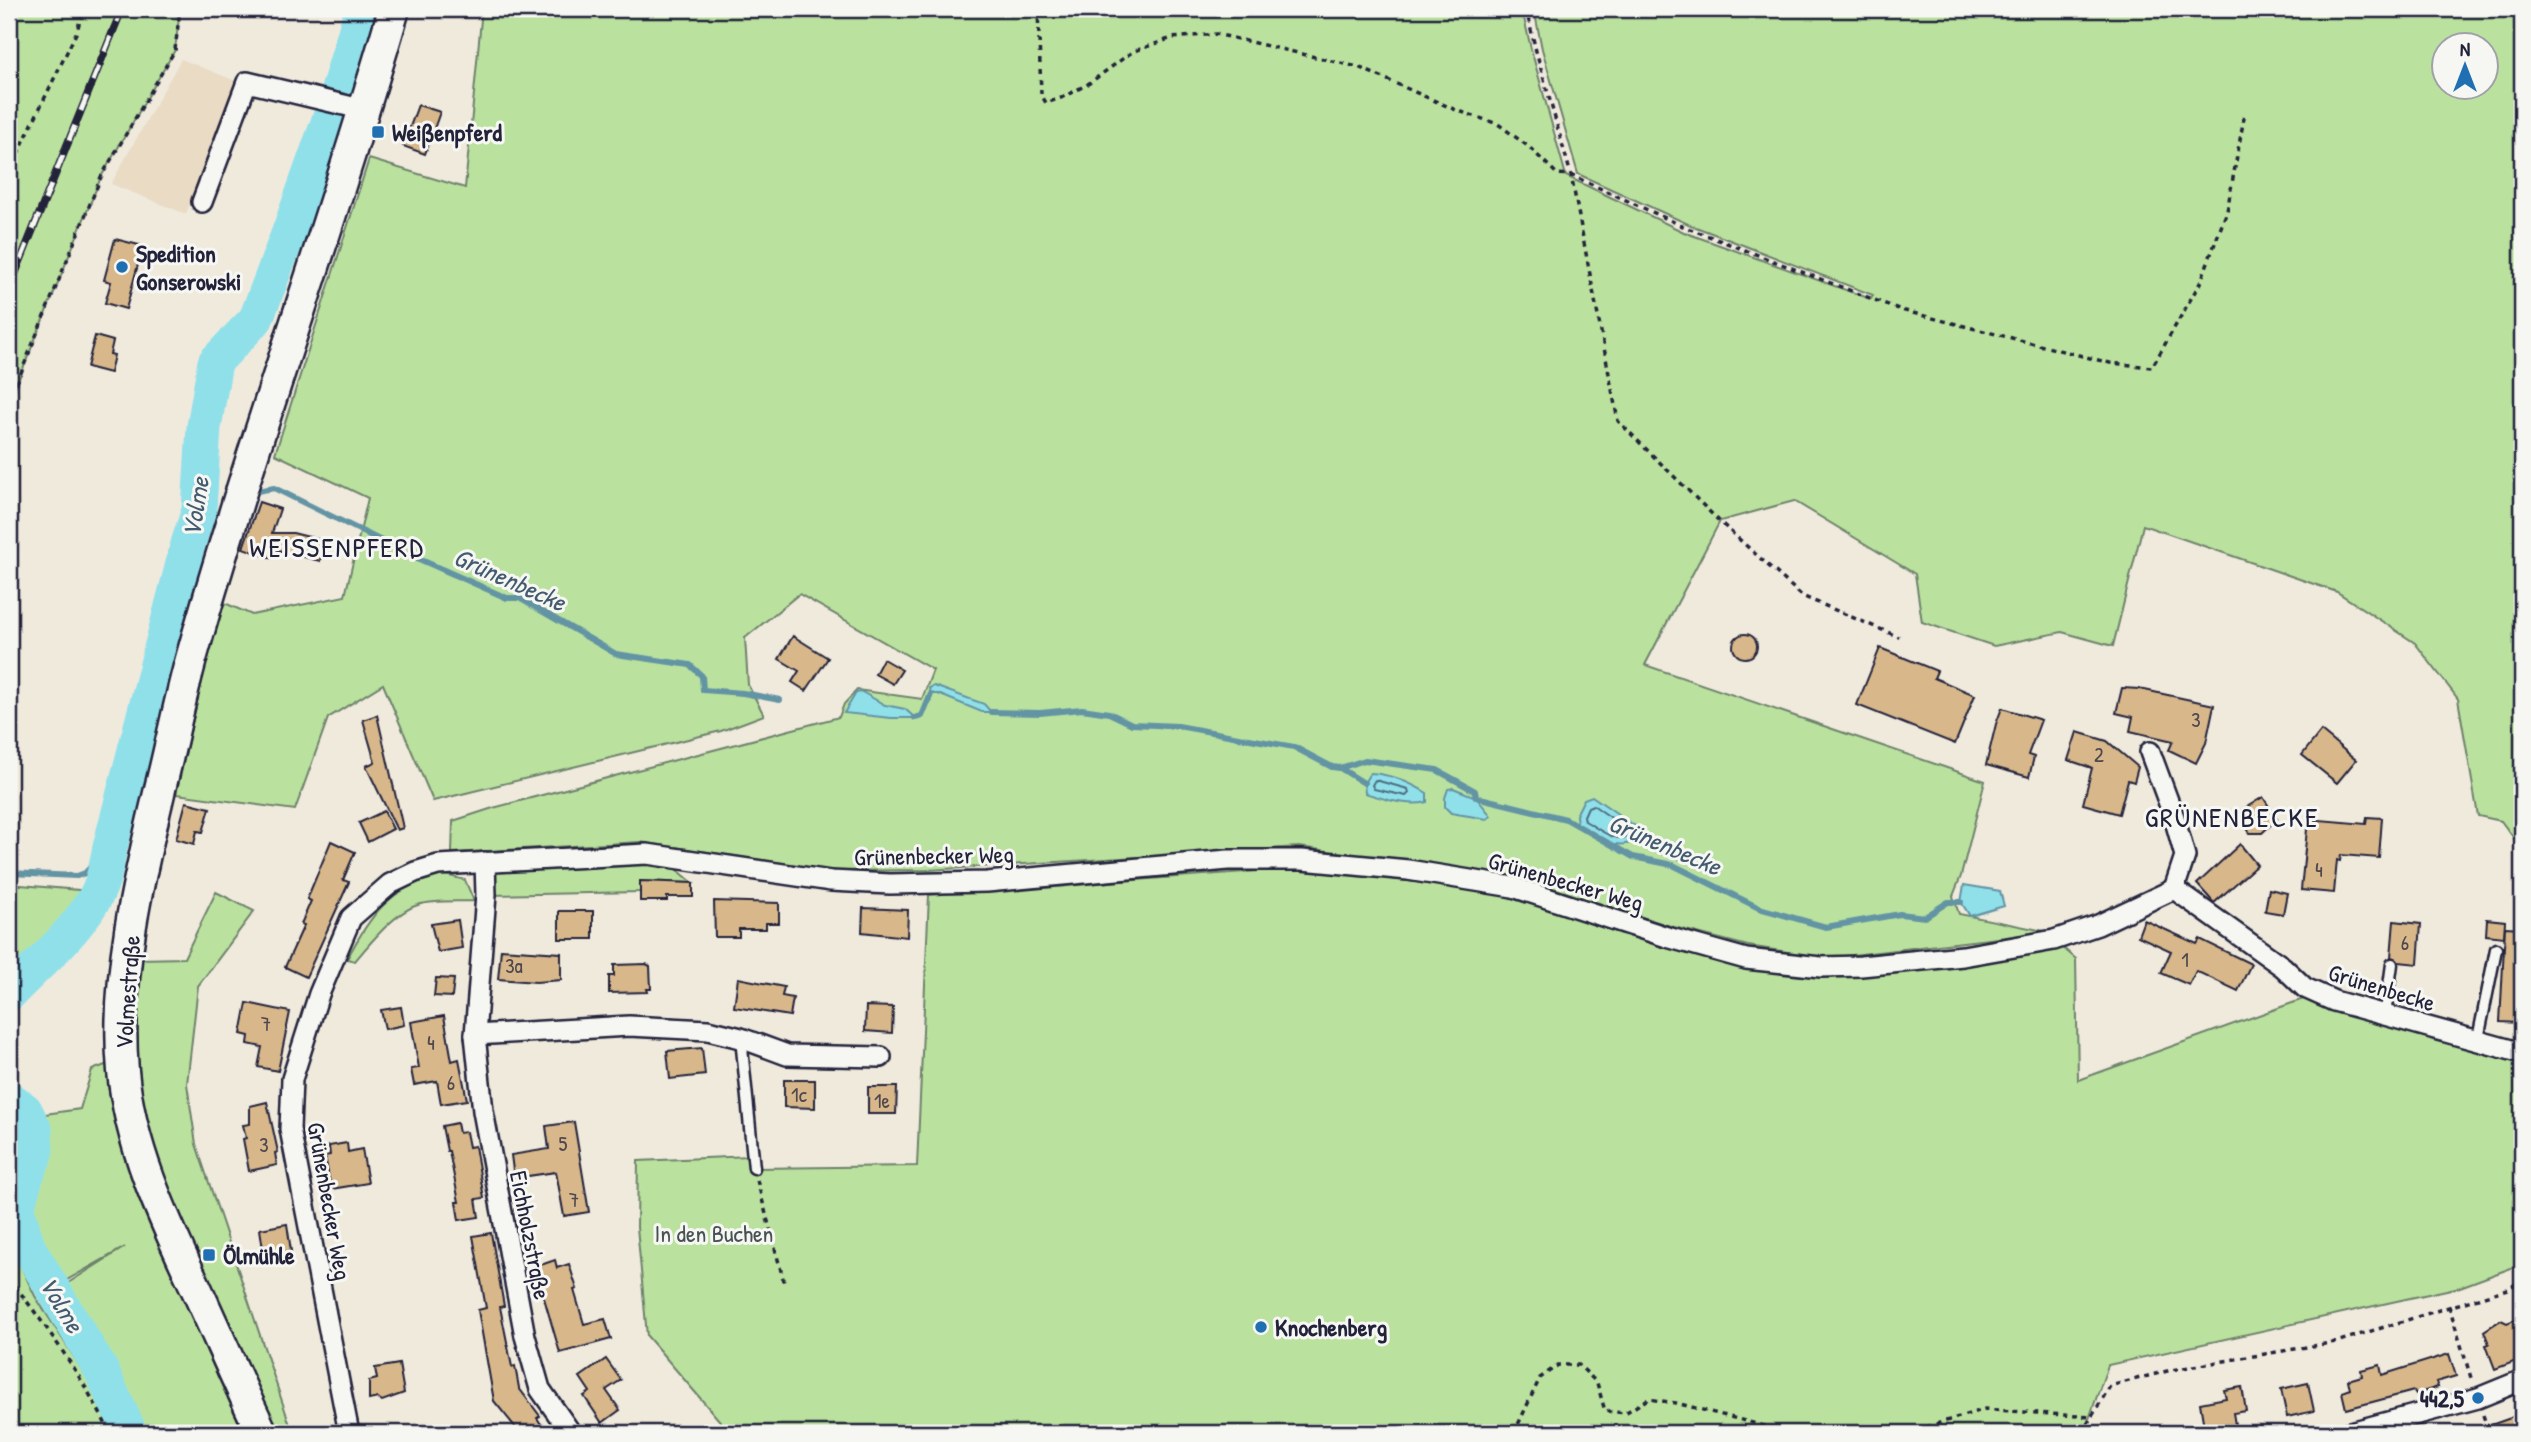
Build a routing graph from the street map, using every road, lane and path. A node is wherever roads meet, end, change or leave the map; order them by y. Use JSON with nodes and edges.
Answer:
{"nodes":[{"id":1,"x":83,"y":9,"type":"edge"},
{"id":2,"x":180,"y":9,"type":"edge"},
{"id":3,"x":394,"y":9,"type":"edge"},
{"id":4,"x":1038,"y":9,"type":"edge"},
{"id":5,"x":1526,"y":9,"type":"edge"},
{"id":6,"x":356,"y":108,"type":"junction"},
{"id":7,"x":2245,"y":112,"type":"dead end"},
{"id":8,"x":9,"y":172,"type":"edge"},
{"id":9,"x":1571,"y":175,"type":"junction"},
{"id":10,"x":202,"y":202,"type":"dead end"},
{"id":11,"x":9,"y":402,"type":"edge"},
{"id":12,"x":1899,"y":637,"type":"dead end"},
{"id":13,"x":2150,"y":752,"type":"dead end"},
{"id":14,"x":485,"y":862,"type":"junction"},
{"id":15,"x":2174,"y":889,"type":"junction"},
{"id":16,"x":2496,"y":949,"type":"dead end"},
{"id":17,"x":2392,"y":964,"type":"dead end"},
{"id":18,"x":2385,"y":1015,"type":"junction"},
{"id":19,"x":475,"y":1035,"type":"junction"},
{"id":20,"x":741,"y":1038,"type":"junction"},
{"id":21,"x":2478,"y":1039,"type":"junction"},
{"id":22,"x":2522,"y":1053,"type":"edge"},
{"id":23,"x":881,"y":1057,"type":"dead end"},
{"id":24,"x":754,"y":1168,"type":"joint"},
{"id":25,"x":9,"y":1278,"type":"edge"},
{"id":26,"x":2522,"y":1282,"type":"edge"},
{"id":27,"x":785,"y":1286,"type":"dead end"},
{"id":28,"x":2449,"y":1306,"type":"junction"},
{"id":29,"x":2522,"y":1380,"type":"edge"},
{"id":30,"x":2478,"y":1398,"type":"junction"},
{"id":31,"x":2091,"y":1417,"type":"junction"},
{"id":32,"x":110,"y":1433,"type":"edge"},
{"id":33,"x":262,"y":1433,"type":"edge"},
{"id":34,"x":349,"y":1433,"type":"edge"},
{"id":35,"x":571,"y":1433,"type":"edge"},
{"id":36,"x":1514,"y":1433,"type":"edge"},
{"id":37,"x":1785,"y":1433,"type":"edge"},
{"id":38,"x":1907,"y":1433,"type":"edge"},
{"id":39,"x":2082,"y":1433,"type":"edge"},
{"id":40,"x":2347,"y":1433,"type":"edge"},
{"id":41,"x":2489,"y":1433,"type":"edge"}],
"edges":[{"from":1,"to":8,"type":"path"},
{"from":2,"to":11,"type":"path"},
{"from":3,"to":6,"type":"main road"},
{"from":4,"to":9,"type":"path"},
{"from":5,"to":9,"type":"path"},
{"from":6,"to":10,"type":"street"},
{"from":6,"to":33,"type":"main road","name":"Volmestraße"},
{"from":7,"to":9,"type":"path"},
{"from":9,"to":12,"type":"path"},
{"from":13,"to":15,"type":"street"},
{"from":14,"to":15,"type":"street","name":"Grünenbecker Weg"},
{"from":14,"to":19,"type":"street","name":"Eichholzstraße"},
{"from":14,"to":34,"type":"street","name":"Grünenbecker Weg"},
{"from":15,"to":18,"type":"street","name":"Grünenbecke"},
{"from":16,"to":21,"type":"lane"},
{"from":17,"to":18,"type":"lane"},
{"from":18,"to":21,"type":"street","name":"Grünenbecke"},
{"from":19,"to":20,"type":"street"},
{"from":19,"to":35,"type":"street","name":"Eichholzstraße"},
{"from":20,"to":23,"type":"street"},
{"from":20,"to":24,"type":"lane"},
{"from":21,"to":22,"type":"street","name":"Grünenbecke"},
{"from":24,"to":27,"type":"path"},
{"from":25,"to":32,"type":"path"},
{"from":26,"to":28,"type":"path"},
{"from":28,"to":30,"type":"path"},
{"from":28,"to":31,"type":"path"},
{"from":29,"to":30,"type":"street"},
{"from":30,"to":40,"type":"street"},
{"from":30,"to":41,"type":"path"},
{"from":31,"to":38,"type":"path"},
{"from":31,"to":39,"type":"path"},
{"from":36,"to":37,"type":"path"}]}
